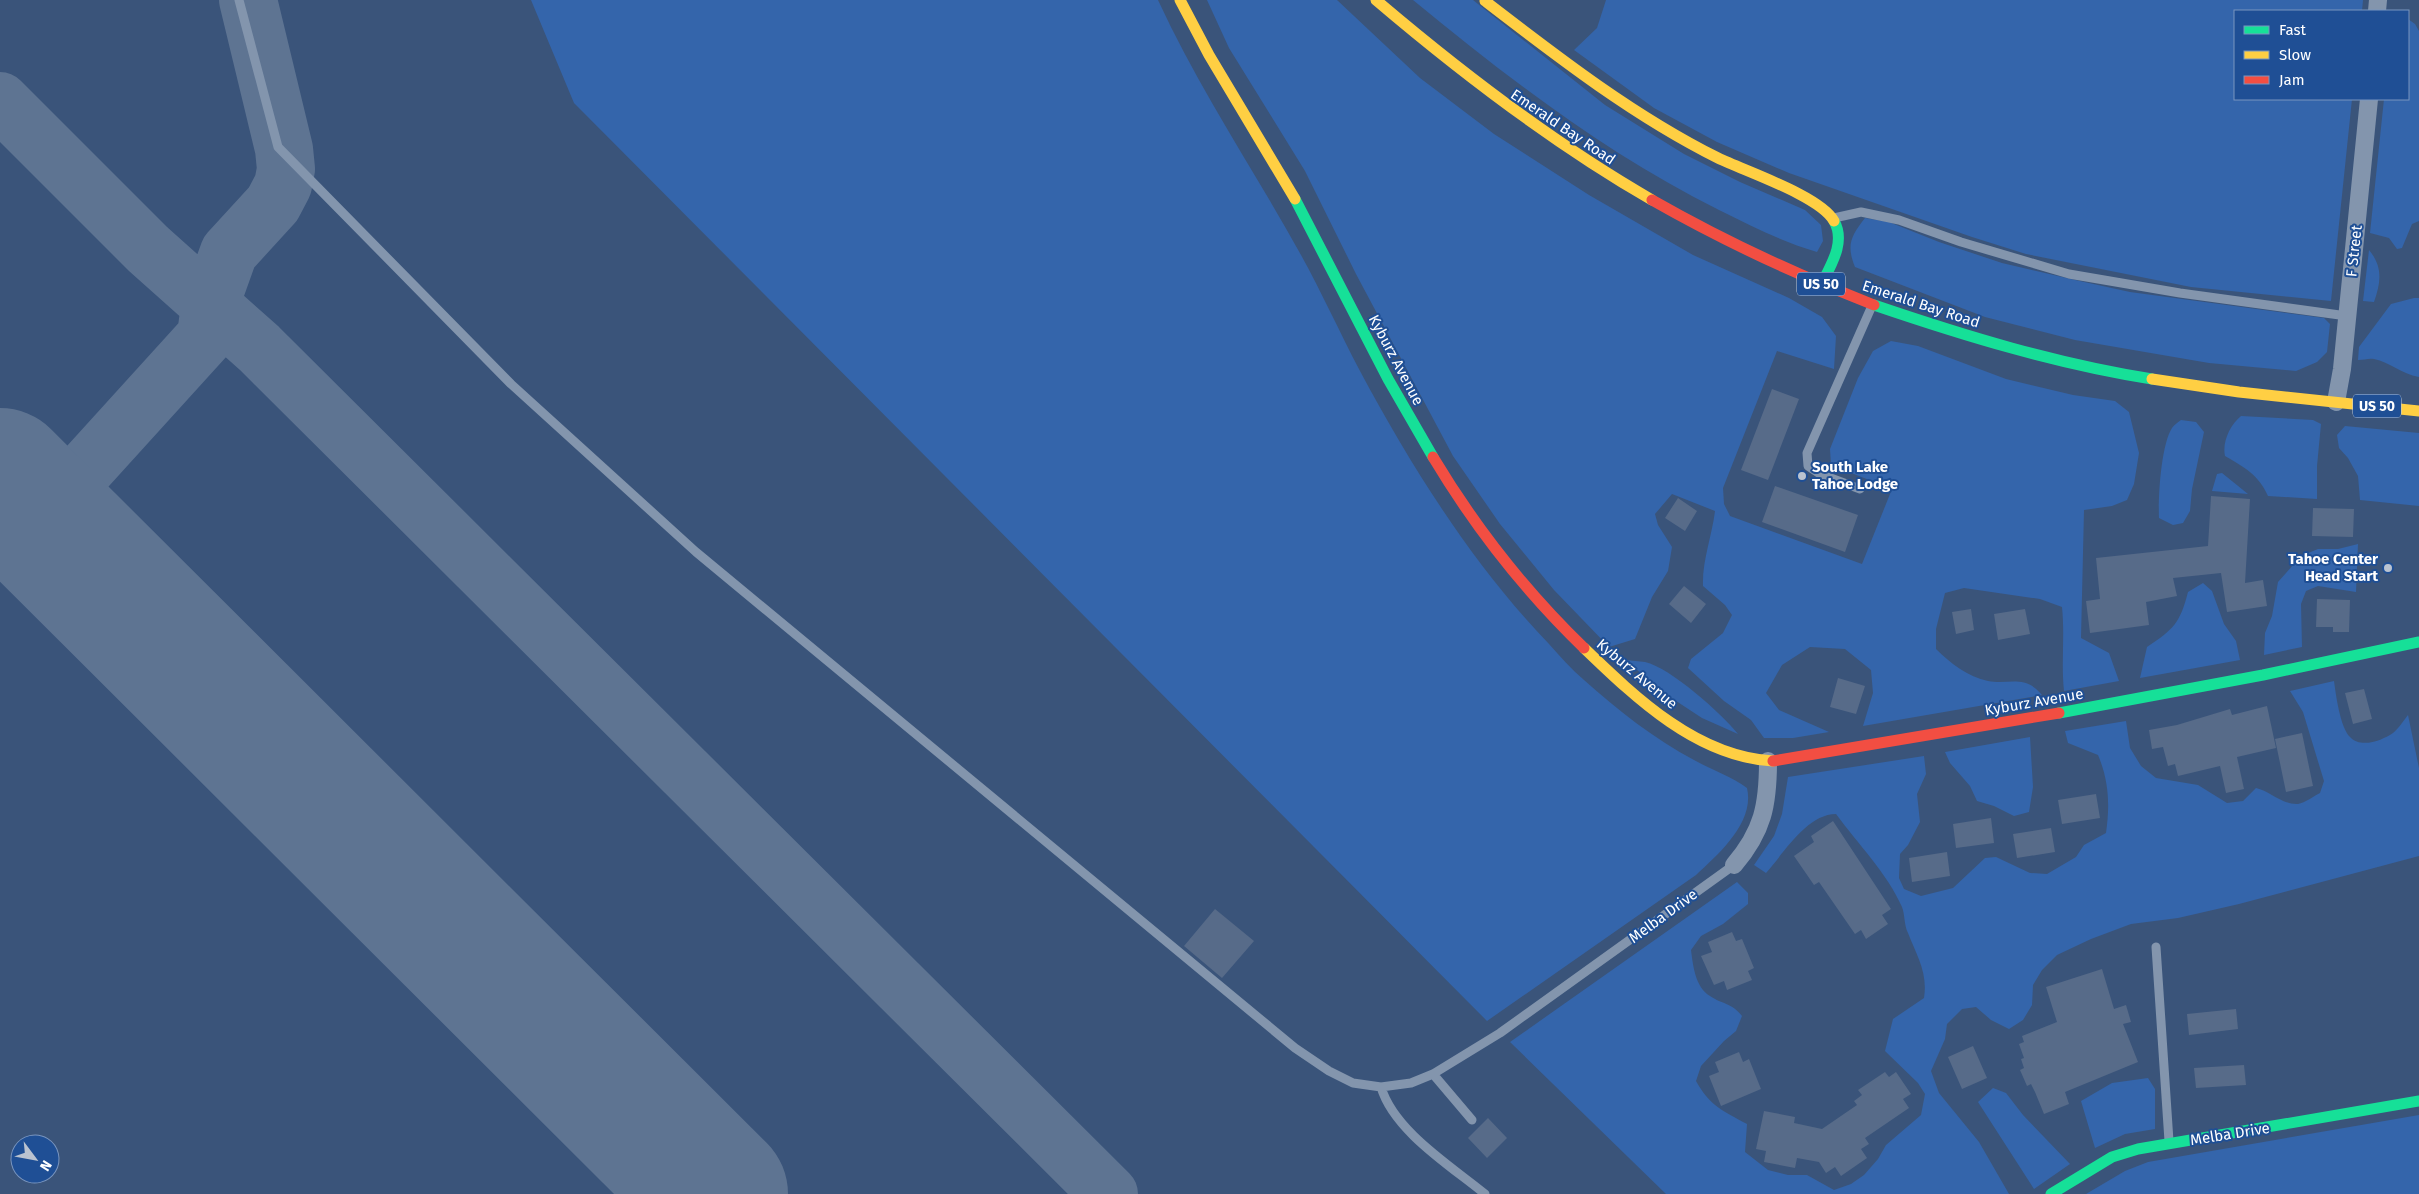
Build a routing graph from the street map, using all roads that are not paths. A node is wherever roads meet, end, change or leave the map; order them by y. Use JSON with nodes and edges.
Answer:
{"nodes":[{"id":1,"x":239,"y":0,"type":"edge"},
{"id":2,"x":1180,"y":0,"type":"edge"},
{"id":3,"x":1376,"y":0,"type":"edge"},
{"id":4,"x":1484,"y":0,"type":"edge"},
{"id":5,"x":2369,"y":100,"type":"edge"},
{"id":6,"x":1834,"y":218,"type":"junction"},
{"id":7,"x":1821,"y":285,"type":"junction"},
{"id":8,"x":1872,"y":305,"type":"junction"},
{"id":9,"x":2347,"y":316,"type":"junction"},
{"id":10,"x":2336,"y":402,"type":"junction"},
{"id":11,"x":2419,"y":410,"type":"edge"},
{"id":12,"x":1860,"y":489,"type":"dead end"},
{"id":13,"x":2419,"y":642,"type":"edge"},
{"id":14,"x":1768,"y":761,"type":"junction"},
{"id":15,"x":1734,"y":865,"type":"joint"},
{"id":16,"x":2156,"y":947,"type":"dead end"},
{"id":17,"x":1433,"y":1074,"type":"junction"},
{"id":18,"x":1381,"y":1087,"type":"junction"},
{"id":19,"x":2419,"y":1101,"type":"edge"},
{"id":20,"x":1472,"y":1120,"type":"dead end"},
{"id":21,"x":2170,"y":1144,"type":"junction"},
{"id":22,"x":1485,"y":1194,"type":"edge"},
{"id":23,"x":2052,"y":1194,"type":"edge"}],
"edges":[{"from":1,"to":18,"type":"lane","name":"Melba Drive"},
{"from":2,"to":14,"type":"main road","name":"Kyburz Avenue"},
{"from":3,"to":7,"type":"main road","name":"Emerald Bay Road","number":"US 50"},
{"from":4,"to":6,"type":"main road"},
{"from":5,"to":9,"type":"street","name":"F Street"},
{"from":6,"to":7,"type":"main road"},
{"from":6,"to":9,"type":"lane"},
{"from":7,"to":8,"type":"main road","name":"Emerald Bay Road","number":"US 50"},
{"from":8,"to":10,"type":"main road","name":"Emerald Bay Road","number":"US 50"},
{"from":8,"to":12,"type":"lane"},
{"from":9,"to":10,"type":"street","name":"F Street"},
{"from":10,"to":11,"type":"main road","name":"Emerald Bay Road","number":"US 50"},
{"from":13,"to":14,"type":"main road","name":"Kyburz Avenue"},
{"from":14,"to":15,"type":"street","name":"Melba Drive"},
{"from":15,"to":17,"type":"lane","name":"Melba Drive"},
{"from":16,"to":21,"type":"lane"},
{"from":17,"to":18,"type":"lane","name":"Melba Drive"},
{"from":17,"to":20,"type":"lane"},
{"from":18,"to":22,"type":"lane"},
{"from":19,"to":21,"type":"main road","name":"Melba Drive"},
{"from":21,"to":23,"type":"main road","name":"Melba Drive"}]}
